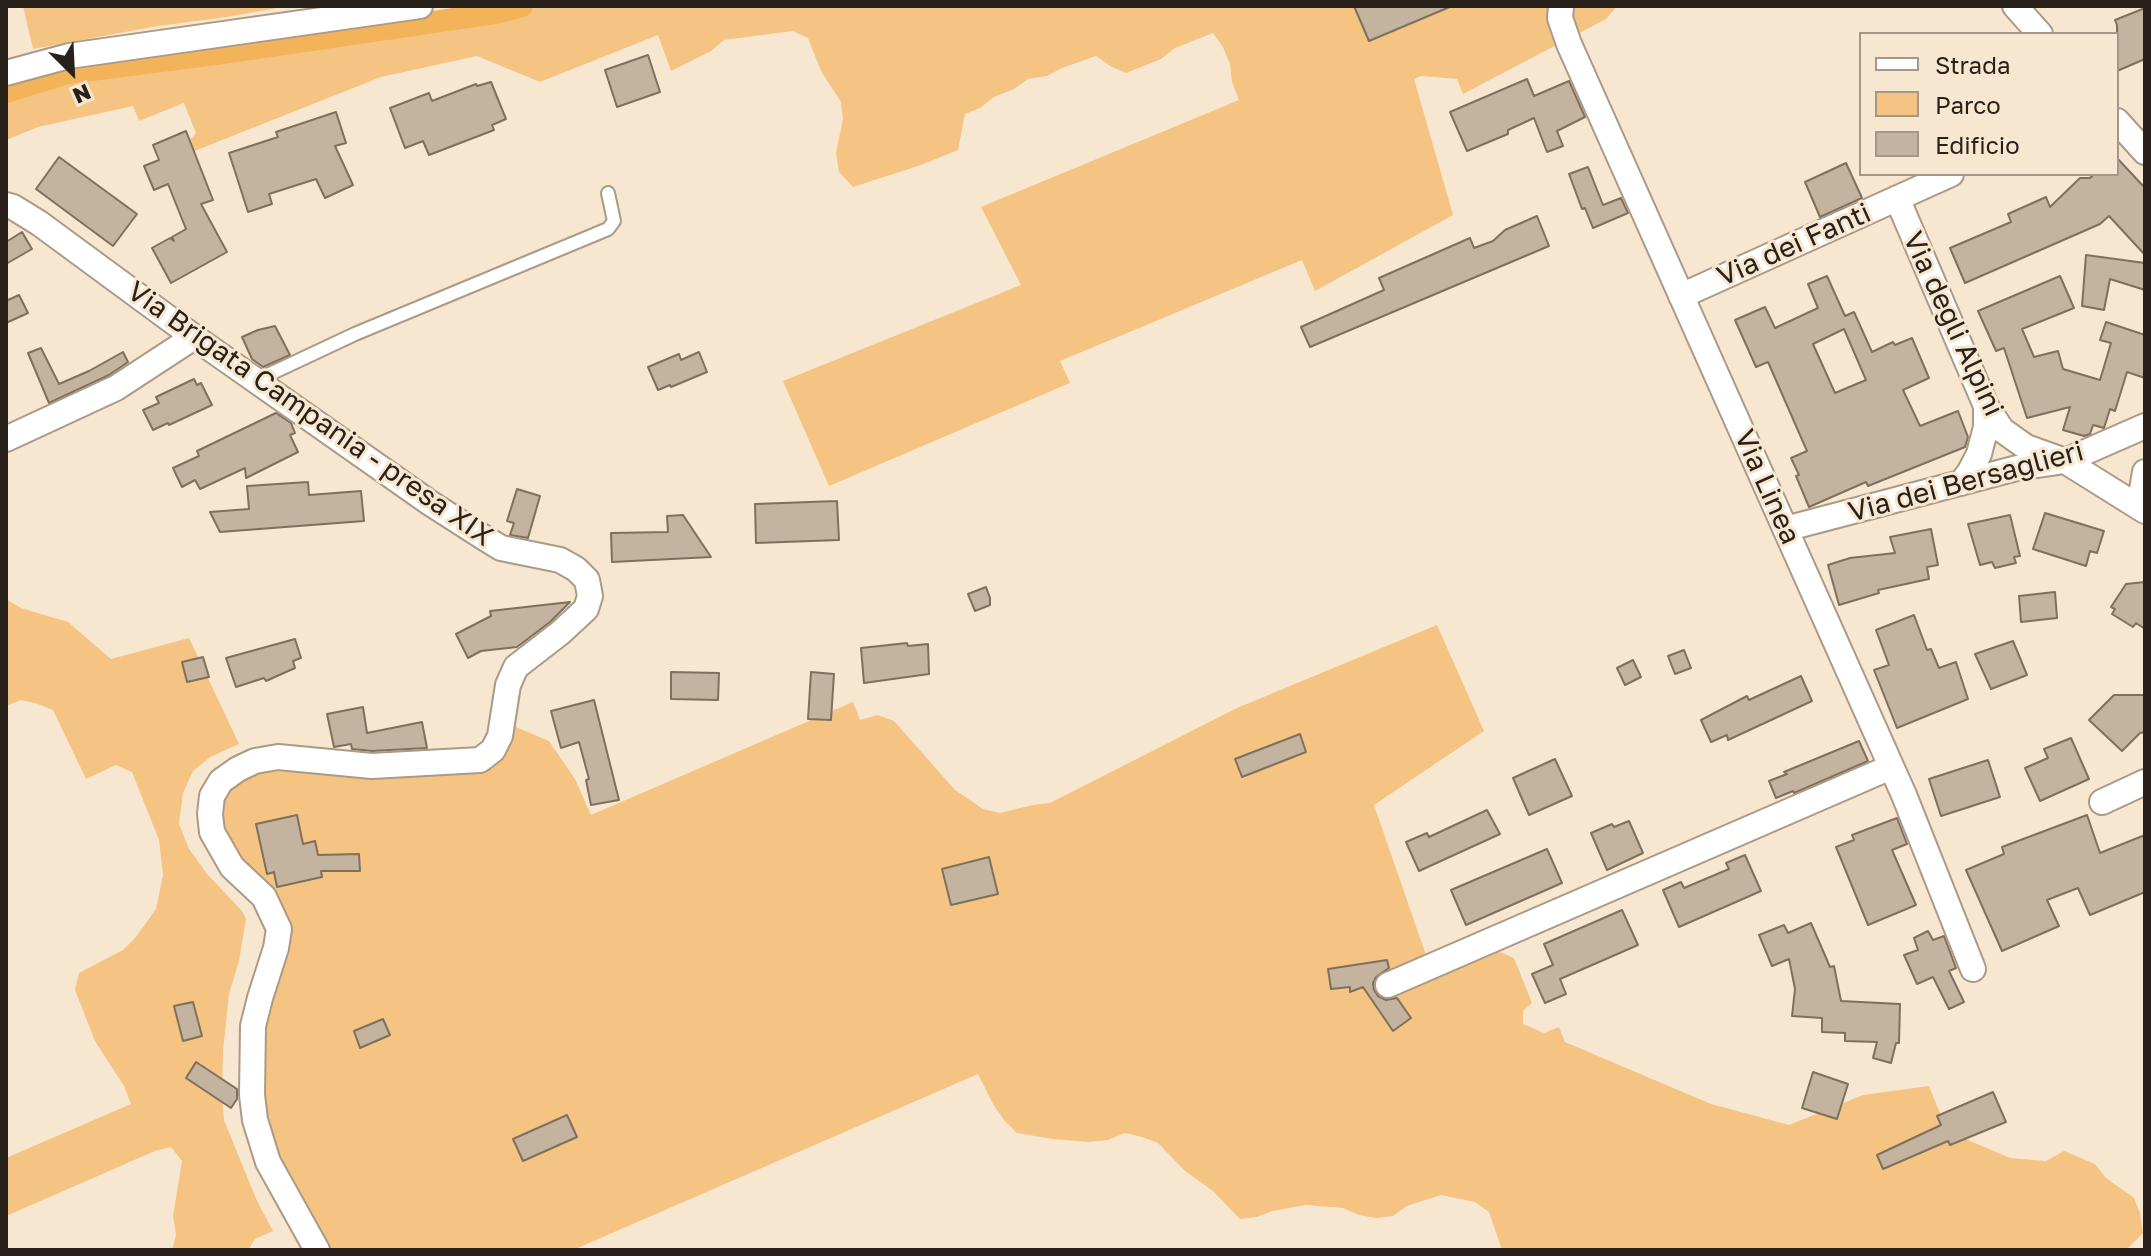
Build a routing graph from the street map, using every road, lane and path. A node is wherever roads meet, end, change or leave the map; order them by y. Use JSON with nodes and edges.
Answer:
{"nodes":[{"id":1,"x":420,"y":6,"type":"edge"},
{"id":2,"x":1561,"y":6,"type":"edge"},
{"id":3,"x":2020,"y":7,"type":"edge"},
{"id":4,"x":2039,"y":32,"type":"edge"},
{"id":5,"x":6,"y":73,"type":"edge"},
{"id":6,"x":2119,"y":123,"type":"edge"},
{"id":7,"x":2145,"y":152,"type":"edge"},
{"id":8,"x":1946,"y":176,"type":"edge"},
{"id":9,"x":608,"y":193,"type":"dead end"},
{"id":10,"x":1897,"y":198,"type":"junction"},
{"id":11,"x":6,"y":205,"type":"edge"},
{"id":12,"x":1681,"y":296,"type":"junction"},
{"id":13,"x":194,"y":337,"type":"junction"},
{"id":14,"x":257,"y":380,"type":"junction"},
{"id":15,"x":1986,"y":406,"type":"junction"},
{"id":16,"x":2145,"y":426,"type":"edge"},
{"id":17,"x":6,"y":439,"type":"edge"},
{"id":18,"x":2065,"y":461,"type":"junction"},
{"id":19,"x":2145,"y":472,"type":"edge"},
{"id":20,"x":1961,"y":483,"type":"junction"},
{"id":21,"x":2142,"y":509,"type":"edge"},
{"id":22,"x":1785,"y":529,"type":"junction"},
{"id":23,"x":1891,"y":767,"type":"junction"},
{"id":24,"x":2145,"y":782,"type":"edge"},
{"id":25,"x":2102,"y":802,"type":"dead end"},
{"id":26,"x":1973,"y":969,"type":"dead end"},
{"id":27,"x":1388,"y":985,"type":"dead end"},
{"id":28,"x":317,"y":1250,"type":"edge"}],
"edges":[{"from":1,"to":5,"type":"street"},
{"from":2,"to":12,"type":"street","name":"Via Linea"},
{"from":3,"to":4,"type":"street"},
{"from":6,"to":7,"type":"street"},
{"from":8,"to":10,"type":"street","name":"Via dei Fanti"},
{"from":9,"to":14,"type":"lane"},
{"from":10,"to":12,"type":"street","name":"Via dei Fanti"},
{"from":10,"to":15,"type":"street","name":"Via degli Alpini"},
{"from":11,"to":13,"type":"street","name":"Via Brigata Campania - presa XIX"},
{"from":12,"to":22,"type":"street","name":"Via Linea"},
{"from":13,"to":14,"type":"street","name":"Via Brigata Campania - presa XIX"},
{"from":13,"to":17,"type":"street"},
{"from":14,"to":28,"type":"street","name":"Via Brigata Campania - presa XIX"},
{"from":15,"to":18,"type":"street","name":"Via degli Alpini"},
{"from":15,"to":20,"type":"street"},
{"from":16,"to":18,"type":"street","name":"Via dei Bersaglieri"},
{"from":18,"to":20,"type":"street","name":"Via dei Bersaglieri"},
{"from":18,"to":21,"type":"street","name":"Via degli Alpini"},
{"from":19,"to":21,"type":"street"},
{"from":20,"to":22,"type":"street","name":"Via dei Bersaglieri"},
{"from":22,"to":23,"type":"street","name":"Via Linea"},
{"from":23,"to":26,"type":"street","name":"Via Linea"},
{"from":23,"to":27,"type":"street"},
{"from":24,"to":25,"type":"street"}]}
